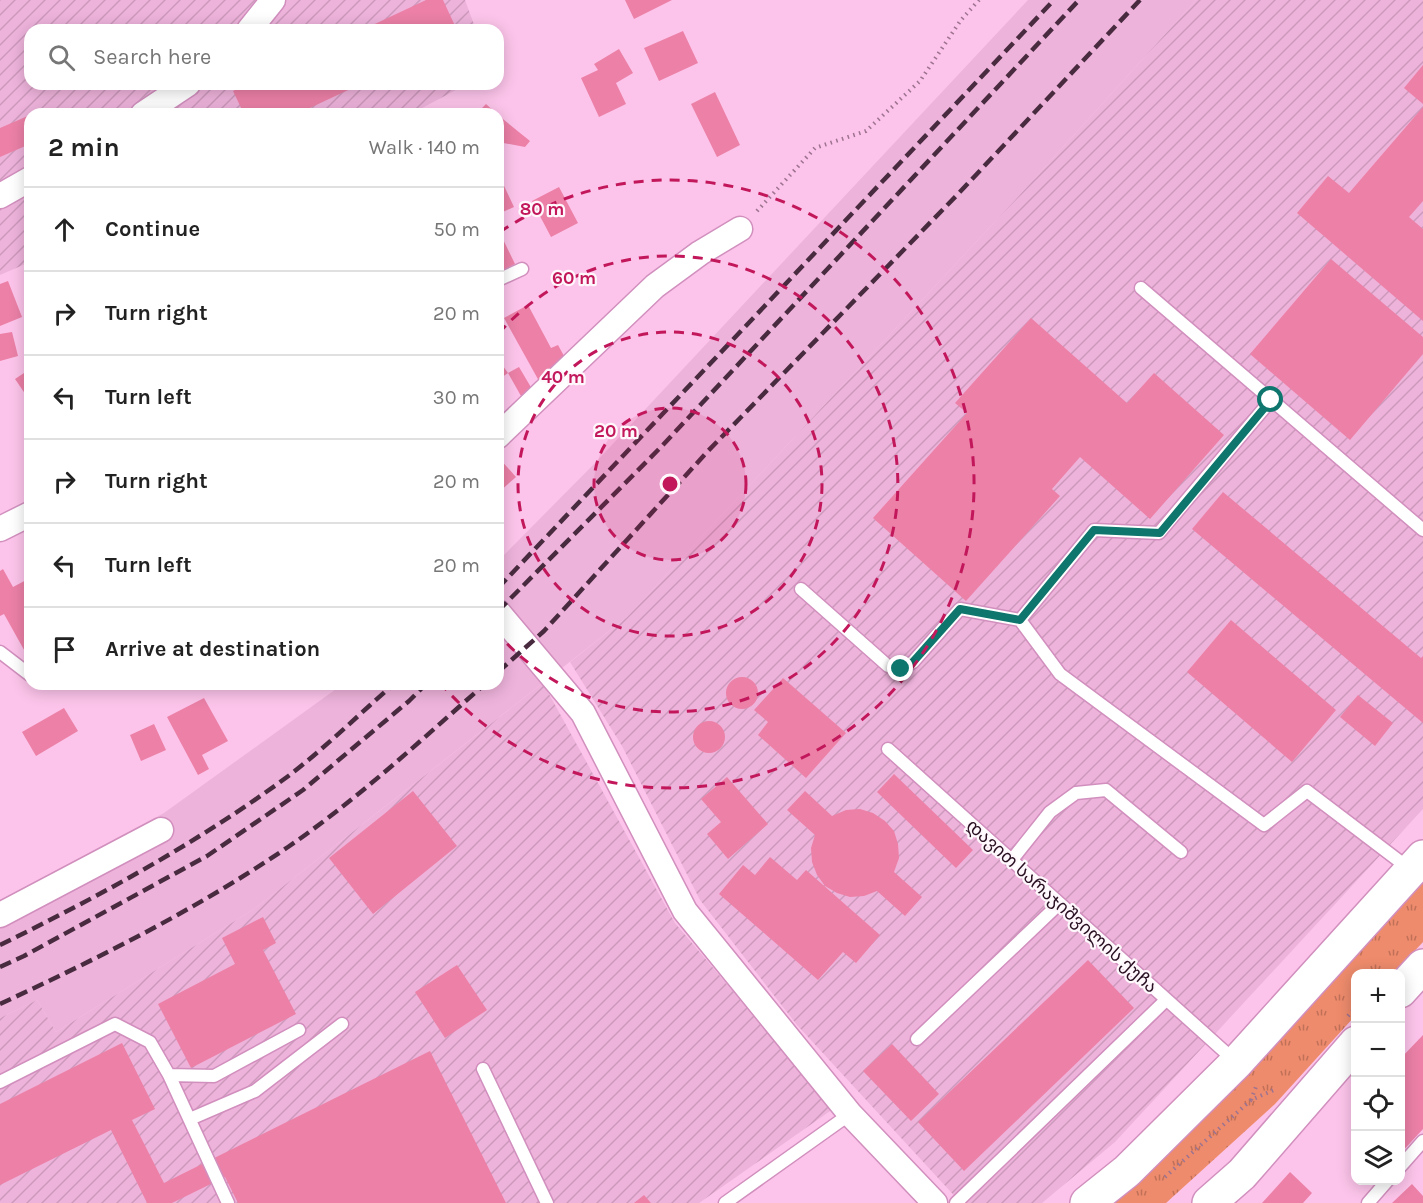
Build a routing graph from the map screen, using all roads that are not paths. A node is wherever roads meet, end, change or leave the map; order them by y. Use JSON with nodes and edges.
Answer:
{"nodes":[{"id":1,"x":273,"y":0,"type":"edge"},
{"id":2,"x":254,"y":24,"type":"edge"},
{"id":3,"x":179,"y":90,"type":"edge"},
{"id":4,"x":152,"y":108,"type":"edge"},
{"id":5,"x":24,"y":182,"type":"edge"},
{"id":6,"x":0,"y":196,"type":"edge"},
{"id":7,"x":740,"y":229,"type":"road end"},
{"id":8,"x":522,"y":269,"type":"dead end"},
{"id":9,"x":504,"y":277,"type":"edge"},
{"id":10,"x":1141,"y":288,"type":"dead end"},
{"id":11,"x":1271,"y":400,"type":"junction"},
{"id":12,"x":504,"y":430,"type":"edge"},
{"id":13,"x":24,"y":517,"type":"edge"},
{"id":14,"x":0,"y":530,"type":"edge"},
{"id":15,"x":1423,"y":530,"type":"edge"},
{"id":16,"x":801,"y":589,"type":"dead end"},
{"id":17,"x":504,"y":619,"type":"edge"},
{"id":18,"x":1020,"y":620,"type":"junction"},
{"id":19,"x":0,"y":652,"type":"edge"},
{"id":20,"x":24,"y":670,"type":"edge"},
{"id":21,"x":888,"y":749,"type":"dead end"},
{"id":22,"x":161,"y":830,"type":"dead end"},
{"id":23,"x":1181,"y":852,"type":"dead end"},
{"id":24,"x":1011,"y":861,"type":"junction"},
{"id":25,"x":1417,"y":864,"type":"edge"},
{"id":26,"x":1059,"y":904,"type":"junction"},
{"id":27,"x":0,"y":915,"type":"edge"},
{"id":28,"x":1423,"y":966,"type":"edge"},
{"id":29,"x":1405,"y":987,"type":"edge"},
{"id":30,"x":1166,"y":1000,"type":"junction"},
{"id":31,"x":342,"y":1024,"type":"dead end"},
{"id":32,"x":299,"y":1030,"type":"dead end"},
{"id":33,"x":917,"y":1039,"type":"dead end"},
{"id":34,"x":1351,"y":1049,"type":"edge"},
{"id":35,"x":1236,"y":1062,"type":"junction"},
{"id":36,"x":483,"y":1069,"type":"dead end"},
{"id":37,"x":169,"y":1075,"type":"junction"},
{"id":38,"x":0,"y":1082,"type":"edge"},
{"id":39,"x":850,"y":1114,"type":"junction"},
{"id":40,"x":190,"y":1119,"type":"junction"},
{"id":41,"x":1423,"y":1141,"type":"edge"},
{"id":42,"x":1405,"y":1162,"type":"edge"},
{"id":43,"x":1384,"y":1185,"type":"edge"},
{"id":44,"x":228,"y":1203,"type":"edge"},
{"id":45,"x":547,"y":1203,"type":"edge"},
{"id":46,"x":725,"y":1203,"type":"edge"},
{"id":47,"x":935,"y":1203,"type":"edge"},
{"id":48,"x":956,"y":1203,"type":"edge"},
{"id":49,"x":1087,"y":1203,"type":"edge"},
{"id":50,"x":1209,"y":1203,"type":"edge"},
{"id":51,"x":1368,"y":1203,"type":"edge"}],
"edges":[{"from":1,"to":2,"type":"street"},
{"from":3,"to":4,"type":"street"},
{"from":5,"to":6,"type":"street"},
{"from":7,"to":12,"type":"street"},
{"from":8,"to":9,"type":"lane"},
{"from":10,"to":11,"type":"lane"},
{"from":11,"to":15,"type":"lane"},
{"from":11,"to":18,"type":"lane"},
{"from":13,"to":14,"type":"street"},
{"from":16,"to":18,"type":"lane"},
{"from":17,"to":39,"type":"street"},
{"from":18,"to":25,"type":"lane"},
{"from":19,"to":20,"type":"lane"},
{"from":21,"to":24,"type":"lane","name":"დავით სარაჯიშვილის ქუჩა"},
{"from":22,"to":27,"type":"street"},
{"from":23,"to":24,"type":"lane"},
{"from":24,"to":26,"type":"lane","name":"დავით სარაჯიშვილის ქუჩა"},
{"from":25,"to":35,"type":"main road"},
{"from":26,"to":30,"type":"lane","name":"დავით სარაჯიშვილის ქუჩა"},
{"from":26,"to":33,"type":"lane"},
{"from":28,"to":29,"type":"main road"},
{"from":30,"to":35,"type":"lane","name":"დავით სარაჯიშვილის ქუჩა"},
{"from":30,"to":48,"type":"lane"},
{"from":31,"to":40,"type":"lane"},
{"from":32,"to":37,"type":"lane"},
{"from":34,"to":50,"type":"main road"},
{"from":35,"to":49,"type":"main road"},
{"from":36,"to":45,"type":"lane"},
{"from":37,"to":38,"type":"lane"},
{"from":37,"to":40,"type":"lane"},
{"from":39,"to":46,"type":"lane"},
{"from":39,"to":47,"type":"street"},
{"from":40,"to":44,"type":"lane"},
{"from":41,"to":42,"type":"lane"},
{"from":43,"to":51,"type":"lane"}]}
